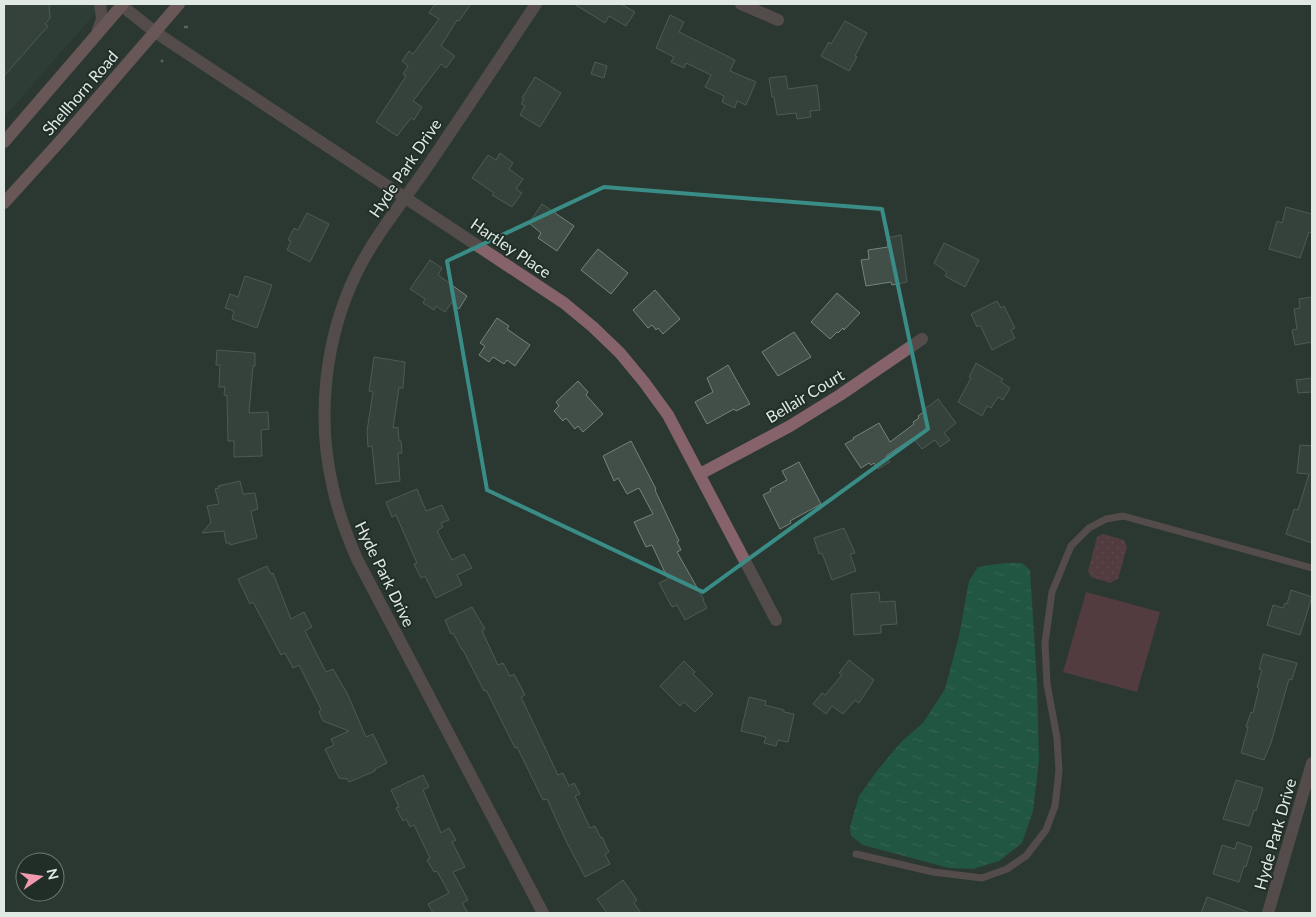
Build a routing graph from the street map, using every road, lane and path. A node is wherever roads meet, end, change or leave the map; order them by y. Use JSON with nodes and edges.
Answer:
{"nodes":[{"id":1,"x":100,"y":4,"type":"edge"},
{"id":2,"x":122,"y":4,"type":"edge"},
{"id":3,"x":179,"y":4,"type":"edge"},
{"id":4,"x":536,"y":4,"type":"edge"},
{"id":5,"x":741,"y":4,"type":"edge"},
{"id":6,"x":778,"y":20,"type":"dead end"},
{"id":7,"x":184,"y":27,"type":"dead end"},
{"id":8,"x":190,"y":27,"type":"dead end"},
{"id":9,"x":98,"y":30,"type":"junction"},
{"id":10,"x":155,"y":32,"type":"junction"},
{"id":11,"x":4,"y":142,"type":"edge"},
{"id":12,"x":406,"y":197,"type":"junction"},
{"id":13,"x":4,"y":203,"type":"edge"},
{"id":14,"x":922,"y":339,"type":"dead end"},
{"id":15,"x":700,"y":474,"type":"junction"},
{"id":16,"x":1312,"y":568,"type":"edge"},
{"id":17,"x":776,"y":620,"type":"dead end"},
{"id":18,"x":1312,"y":763,"type":"edge"},
{"id":19,"x":856,"y":854,"type":"dead end"},
{"id":20,"x":544,"y":913,"type":"edge"},
{"id":21,"x":1268,"y":913,"type":"edge"}],
"edges":[{"from":1,"to":9,"type":"street"},
{"from":2,"to":9,"type":"main road","name":"Shellhorn Road"},
{"from":2,"to":10,"type":"street","name":"Hartley Place"},
{"from":3,"to":10,"type":"main road","name":"Shellhorn Road"},
{"from":4,"to":12,"type":"street","name":"Hyde Park Drive"},
{"from":5,"to":6,"type":"street"},
{"from":7,"to":8,"type":"path"},
{"from":9,"to":11,"type":"main road","name":"Shellhorn Road"},
{"from":10,"to":12,"type":"street","name":"Hartley Place"},
{"from":10,"to":13,"type":"main road","name":"Shellhorn Road"},
{"from":12,"to":15,"type":"street","name":"Hartley Place"},
{"from":12,"to":20,"type":"street","name":"Hyde Park Drive"},
{"from":14,"to":15,"type":"street","name":"Bellair Court"},
{"from":15,"to":17,"type":"street","name":"Hartley Place"},
{"from":16,"to":19,"type":"lane"},
{"from":18,"to":21,"type":"street","name":"Hyde Park Drive"}]}
